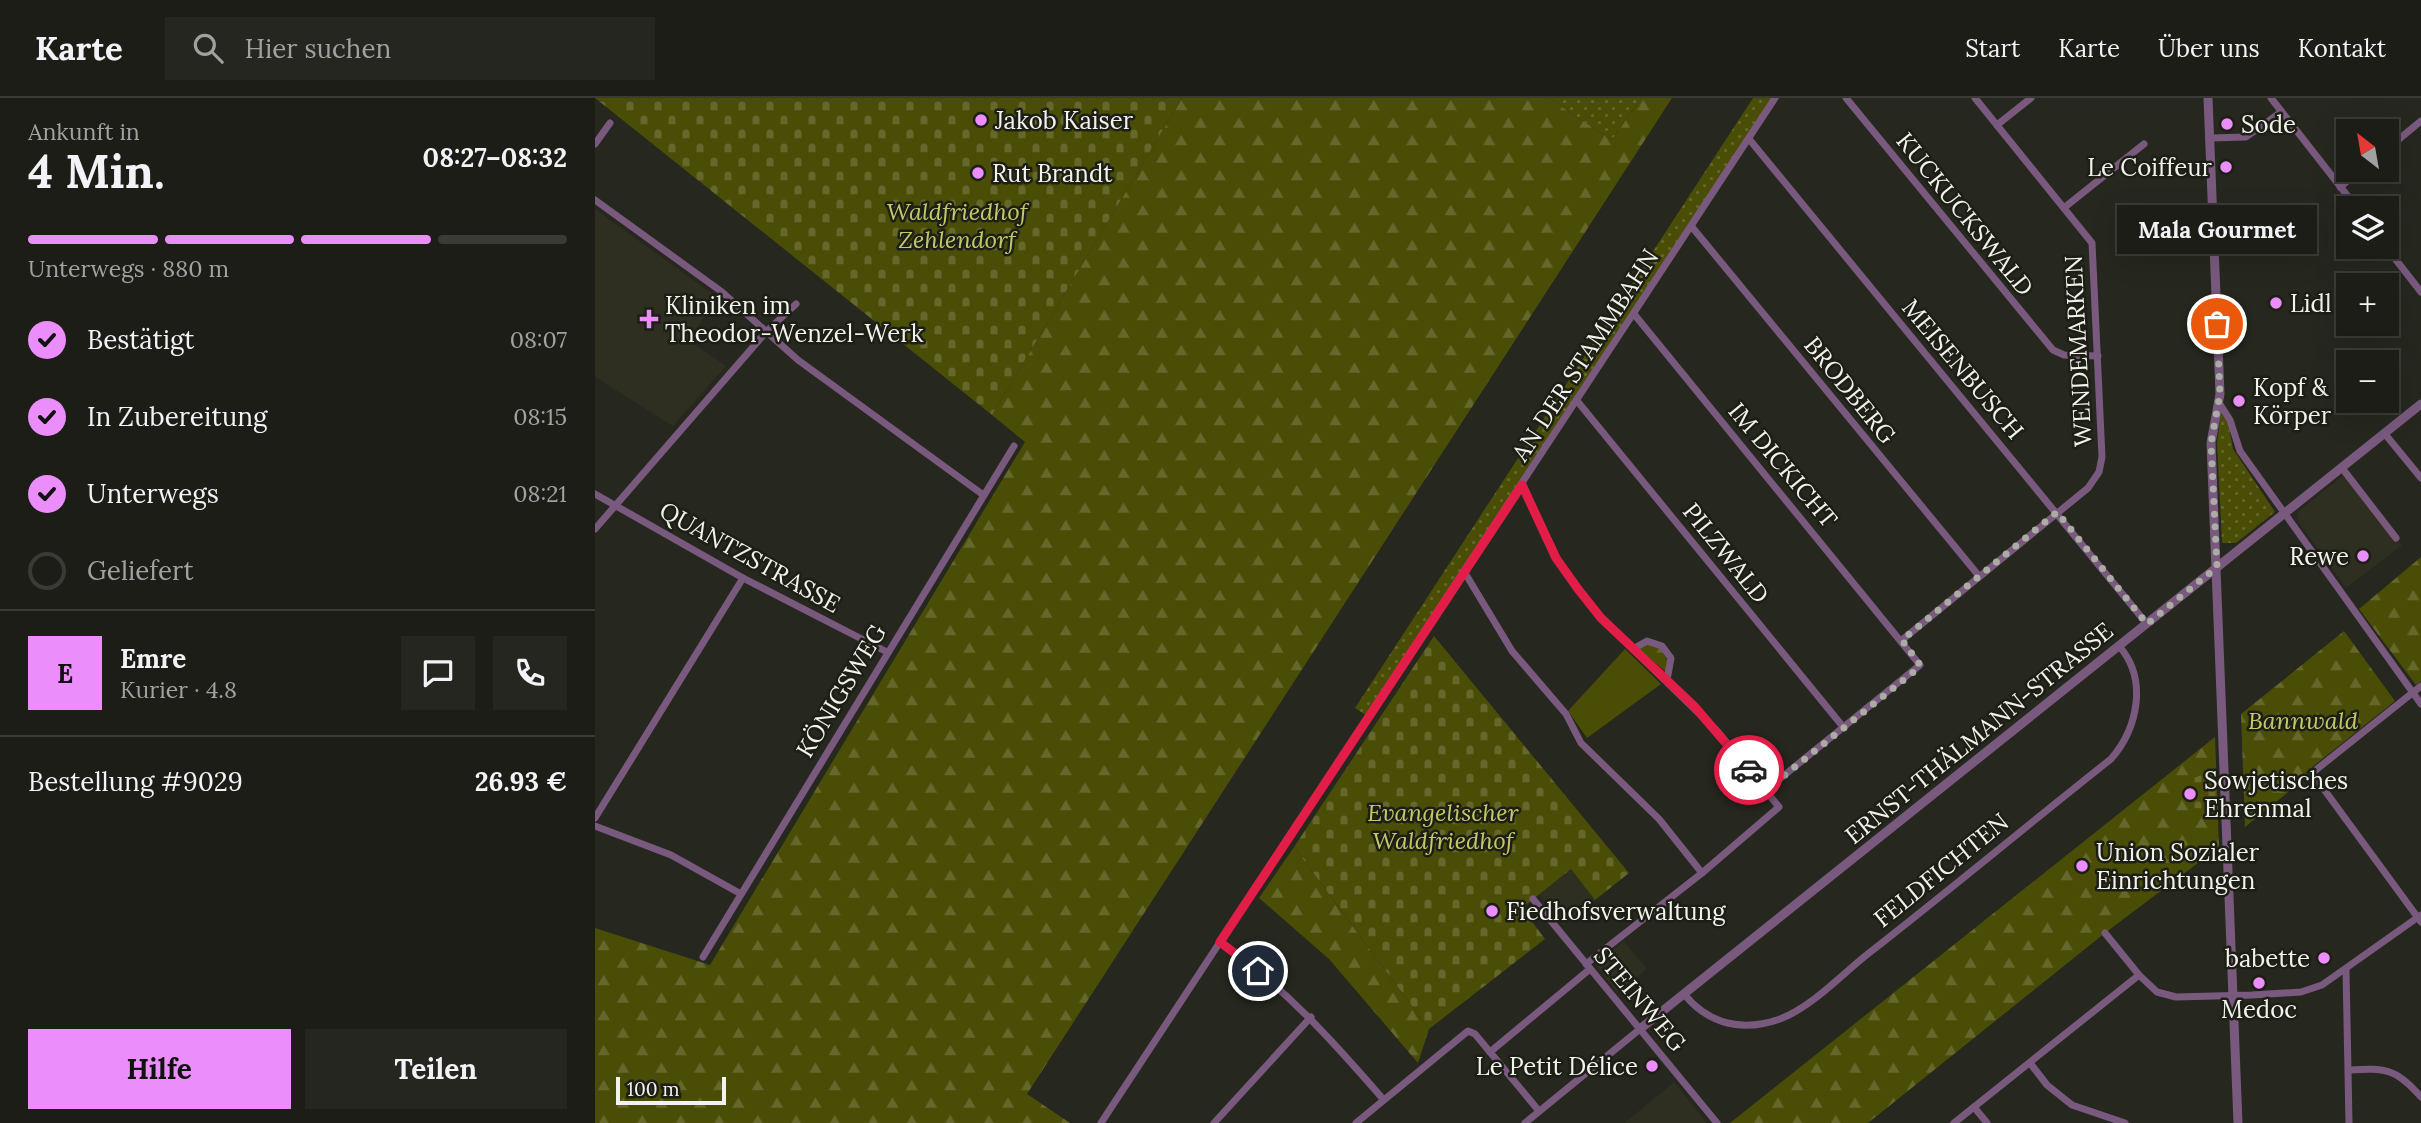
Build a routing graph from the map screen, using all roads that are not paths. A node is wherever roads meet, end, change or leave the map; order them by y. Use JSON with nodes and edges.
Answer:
{"nodes":[{"id":1,"x":1775,"y":98,"type":"edge"},
{"id":2,"x":1846,"y":98,"type":"edge"},
{"id":3,"x":1975,"y":98,"type":"edge"},
{"id":4,"x":2031,"y":98,"type":"edge"},
{"id":5,"x":2208,"y":98,"type":"edge"},
{"id":6,"x":2271,"y":98,"type":"edge"},
{"id":7,"x":2281,"y":112,"type":"junction"},
{"id":8,"x":2421,"y":121,"type":"edge"},
{"id":9,"x":610,"y":123,"type":"dead end"},
{"id":10,"x":1997,"y":125,"type":"junction"},
{"id":11,"x":2210,"y":138,"type":"junction"},
{"id":12,"x":1749,"y":139,"type":"junction"},
{"id":13,"x":2399,"y":139,"type":"edge"},
{"id":14,"x":595,"y":144,"type":"edge"},
{"id":15,"x":2144,"y":144,"type":"dead end"},
{"id":16,"x":2346,"y":182,"type":"edge"},
{"id":17,"x":2340,"y":187,"type":"junction"},
{"id":18,"x":2347,"y":196,"type":"edge"},
{"id":19,"x":595,"y":201,"type":"edge"},
{"id":20,"x":2065,"y":207,"type":"junction"},
{"id":21,"x":1692,"y":227,"type":"junction"},
{"id":22,"x":2395,"y":259,"type":"edge"},
{"id":23,"x":2421,"y":292,"type":"edge"},
{"id":24,"x":796,"y":304,"type":"dead end"},
{"id":25,"x":1634,"y":314,"type":"junction"},
{"id":26,"x":767,"y":331,"type":"junction"},
{"id":27,"x":2098,"y":356,"type":"junction"},
{"id":28,"x":2219,"y":398,"type":"junction"},
{"id":29,"x":1578,"y":402,"type":"junction"},
{"id":30,"x":2421,"y":404,"type":"edge"},
{"id":31,"x":2385,"y":433,"type":"junction"},
{"id":32,"x":1014,"y":446,"type":"dead end"},
{"id":33,"x":2342,"y":468,"type":"junction"},
{"id":34,"x":2421,"y":478,"type":"edge"},
{"id":35,"x":1522,"y":485,"type":"junction"},
{"id":36,"x":595,"y":494,"type":"edge"},
{"id":37,"x":982,"y":494,"type":"junction"},
{"id":38,"x":616,"y":506,"type":"junction"},
{"id":39,"x":2057,"y":512,"type":"junction"},
{"id":40,"x":2284,"y":514,"type":"junction"},
{"id":41,"x":595,"y":530,"type":"edge"},
{"id":42,"x":2396,"y":538,"type":"dead end"},
{"id":43,"x":2217,"y":567,"type":"junction"},
{"id":44,"x":1465,"y":573,"type":"junction"},
{"id":45,"x":1979,"y":576,"type":"junction"},
{"id":46,"x":743,"y":578,"type":"junction"},
{"id":47,"x":2147,"y":624,"type":"junction"},
{"id":48,"x":1902,"y":640,"type":"junction"},
{"id":49,"x":2119,"y":646,"type":"junction"},
{"id":50,"x":1633,"y":649,"type":"junction"},
{"id":51,"x":887,"y":652,"type":"junction"},
{"id":52,"x":1667,"y":680,"type":"junction"},
{"id":53,"x":2421,"y":686,"type":"edge"},
{"id":54,"x":2413,"y":693,"type":"junction"},
{"id":55,"x":2421,"y":704,"type":"edge"},
{"id":56,"x":1844,"y":728,"type":"junction"},
{"id":57,"x":1766,"y":790,"type":"junction"},
{"id":58,"x":595,"y":818,"type":"edge"},
{"id":59,"x":595,"y":826,"type":"edge"},
{"id":60,"x":1702,"y":873,"type":"junction"},
{"id":61,"x":741,"y":894,"type":"junction"},
{"id":62,"x":1533,"y":899,"type":"dead end"},
{"id":63,"x":2420,"y":918,"type":"edge"},
{"id":64,"x":2105,"y":933,"type":"dead end"},
{"id":65,"x":1220,"y":942,"type":"junction"},
{"id":66,"x":703,"y":957,"type":"dead end"},
{"id":67,"x":1588,"y":966,"type":"junction"},
{"id":68,"x":2346,"y":970,"type":"junction"},
{"id":69,"x":2139,"y":975,"type":"junction"},
{"id":70,"x":1684,"y":995,"type":"junction"},
{"id":71,"x":2234,"y":996,"type":"junction"},
{"id":72,"x":1311,"y":1017,"type":"junction"},
{"id":73,"x":1640,"y":1029,"type":"junction"},
{"id":74,"x":1490,"y":1052,"type":"junction"},
{"id":75,"x":2030,"y":1063,"type":"junction"},
{"id":76,"x":2349,"y":1070,"type":"junction"},
{"id":77,"x":2421,"y":1097,"type":"edge"},
{"id":78,"x":1383,"y":1098,"type":"junction"},
{"id":79,"x":1974,"y":1107,"type":"junction"},
{"id":80,"x":1539,"y":1111,"type":"junction"},
{"id":81,"x":2124,"y":1121,"type":"edge"},
{"id":82,"x":1101,"y":1123,"type":"edge"},
{"id":83,"x":1214,"y":1123,"type":"edge"},
{"id":84,"x":1356,"y":1123,"type":"edge"},
{"id":85,"x":1525,"y":1123,"type":"edge"},
{"id":86,"x":1717,"y":1123,"type":"edge"},
{"id":87,"x":1954,"y":1123,"type":"edge"},
{"id":88,"x":1987,"y":1123,"type":"edge"},
{"id":89,"x":2238,"y":1123,"type":"edge"},
{"id":90,"x":2349,"y":1123,"type":"edge"}],
"edges":[{"from":1,"to":12,"type":"street","name":"AN DER STAMMBAHN"},
{"from":2,"to":27,"type":"street","name":"KUCKUCKSWALD"},
{"from":3,"to":10,"type":"street","name":"WENDEMARKEN"},
{"from":4,"to":10,"type":"street"},
{"from":5,"to":11,"type":"street"},
{"from":6,"to":7,"type":"street"},
{"from":7,"to":11,"type":"street"},
{"from":7,"to":17,"type":"street"},
{"from":8,"to":13,"type":"street"},
{"from":9,"to":14,"type":"street"},
{"from":10,"to":20,"type":"street","name":"WENDEMARKEN"},
{"from":11,"to":28,"type":"street"},
{"from":12,"to":21,"type":"street","name":"AN DER STAMMBAHN"},
{"from":12,"to":39,"type":"street","name":"MEISENBUSCH"},
{"from":15,"to":20,"type":"street"},
{"from":16,"to":17,"type":"street"},
{"from":17,"to":18,"type":"street"},
{"from":19,"to":26,"type":"street"},
{"from":20,"to":27,"type":"street","name":"WENDEMARKEN"},
{"from":21,"to":25,"type":"street","name":"AN DER STAMMBAHN"},
{"from":21,"to":45,"type":"street","name":"BRODBERG"},
{"from":22,"to":23,"type":"street"},
{"from":24,"to":26,"type":"street"},
{"from":25,"to":29,"type":"street","name":"AN DER STAMMBAHN"},
{"from":25,"to":48,"type":"street","name":"IM DICKICHT"},
{"from":26,"to":37,"type":"street"},
{"from":26,"to":38,"type":"street"},
{"from":27,"to":39,"type":"street","name":"WENDEMARKEN"},
{"from":28,"to":40,"type":"street"},
{"from":28,"to":43,"type":"street"},
{"from":29,"to":35,"type":"street","name":"AN DER STAMMBAHN"},
{"from":29,"to":56,"type":"street","name":"PILZWALD"},
{"from":30,"to":31,"type":"street","name":"ERNST-THÄLMANN-STRASSE"},
{"from":31,"to":33,"type":"street","name":"ERNST-THÄLMANN-STRASSE"},
{"from":31,"to":34,"type":"street"},
{"from":32,"to":37,"type":"street","name":"KÖNIGSWEG"},
{"from":33,"to":40,"type":"street","name":"ERNST-THÄLMANN-STRASSE"},
{"from":33,"to":42,"type":"street"},
{"from":35,"to":44,"type":"street","name":"AN DER STAMMBAHN"},
{"from":35,"to":50,"type":"street"},
{"from":36,"to":38,"type":"street","name":"QUANTZSTRASSE"},
{"from":37,"to":51,"type":"street","name":"KÖNIGSWEG"},
{"from":38,"to":41,"type":"street"},
{"from":38,"to":46,"type":"street","name":"QUANTZSTRASSE"},
{"from":39,"to":45,"type":"street","name":"WENDEMARKEN"},
{"from":39,"to":47,"type":"street","name":"MEISENBUSCH"},
{"from":40,"to":43,"type":"street","name":"ERNST-THÄLMANN-STRASSE"},
{"from":40,"to":54,"type":"street"},
{"from":43,"to":47,"type":"street","name":"ERNST-THÄLMANN-STRASSE"},
{"from":43,"to":71,"type":"street"},
{"from":44,"to":60,"type":"street"},
{"from":44,"to":65,"type":"street","name":"AN DER STAMMBAHN"},
{"from":45,"to":48,"type":"street","name":"WENDEMARKEN"},
{"from":46,"to":51,"type":"street","name":"QUANTZSTRASSE"},
{"from":46,"to":58,"type":"street"},
{"from":47,"to":49,"type":"street","name":"ERNST-THÄLMANN-STRASSE"},
{"from":48,"to":56,"type":"street"},
{"from":49,"to":70,"type":"street","name":"ERNST-THÄLMANN-STRASSE"},
{"from":49,"to":70,"type":"street","name":"FELDFICHTEN"},
{"from":50,"to":52,"type":"street"},
{"from":50,"to":52,"type":"street"},
{"from":51,"to":61,"type":"street","name":"KÖNIGSWEG"},
{"from":52,"to":57,"type":"street"},
{"from":53,"to":54,"type":"street"},
{"from":54,"to":55,"type":"street"},
{"from":54,"to":63,"type":"street"},
{"from":56,"to":57,"type":"street"},
{"from":57,"to":60,"type":"street"},
{"from":59,"to":61,"type":"street"},
{"from":60,"to":67,"type":"street"},
{"from":61,"to":66,"type":"street","name":"KÖNIGSWEG"},
{"from":62,"to":67,"type":"street","name":"STEINWEG"},
{"from":63,"to":68,"type":"street"},
{"from":64,"to":69,"type":"street"},
{"from":65,"to":72,"type":"street"},
{"from":65,"to":82,"type":"street","name":"AN DER STAMMBAHN"},
{"from":67,"to":73,"type":"street","name":"STEINWEG"},
{"from":67,"to":74,"type":"street"},
{"from":68,"to":71,"type":"street"},
{"from":68,"to":76,"type":"street"},
{"from":69,"to":71,"type":"street"},
{"from":69,"to":75,"type":"street"},
{"from":70,"to":73,"type":"street","name":"ERNST-THÄLMANN-STRASSE"},
{"from":71,"to":89,"type":"street"},
{"from":72,"to":78,"type":"street"},
{"from":72,"to":83,"type":"street"},
{"from":73,"to":80,"type":"street"},
{"from":73,"to":86,"type":"street","name":"STEINWEG"},
{"from":74,"to":78,"type":"street"},
{"from":74,"to":80,"type":"street"},
{"from":75,"to":79,"type":"street"},
{"from":75,"to":81,"type":"street"},
{"from":76,"to":77,"type":"street"},
{"from":76,"to":90,"type":"street"},
{"from":78,"to":84,"type":"street"},
{"from":79,"to":87,"type":"street"},
{"from":79,"to":88,"type":"street"},
{"from":80,"to":85,"type":"street"}]}
